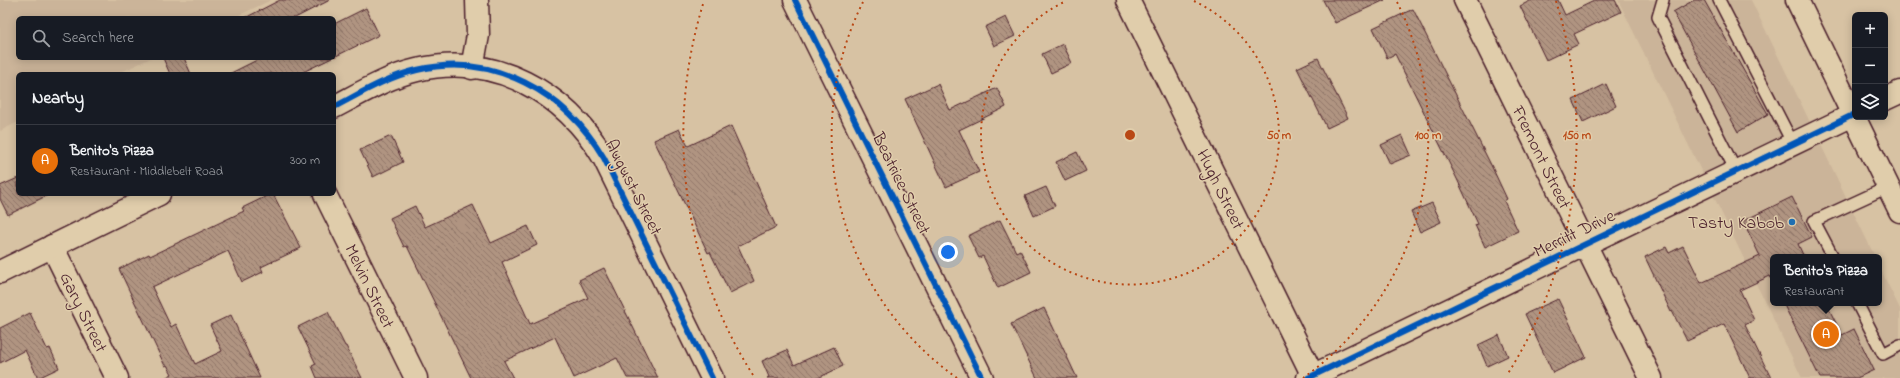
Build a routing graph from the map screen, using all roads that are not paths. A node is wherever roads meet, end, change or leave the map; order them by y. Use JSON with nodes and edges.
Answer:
{"nodes":[{"id":1,"x":477,"y":0,"type":"edge"},
{"id":2,"x":795,"y":0,"type":"edge"},
{"id":3,"x":1128,"y":0,"type":"edge"},
{"id":4,"x":1465,"y":0,"type":"edge"},
{"id":5,"x":1663,"y":0,"type":"edge"},
{"id":6,"x":1719,"y":0,"type":"edge"},
{"id":7,"x":1797,"y":0,"type":"edge"},
{"id":8,"x":472,"y":68,"type":"junction"},
{"id":9,"x":1900,"y":92,"type":"edge"},
{"id":10,"x":1888,"y":98,"type":"edge"},
{"id":11,"x":336,"y":106,"type":"edge"},
{"id":12,"x":1852,"y":111,"type":"edge"},
{"id":13,"x":1852,"y":116,"type":"edge"},
{"id":14,"x":1856,"y":120,"type":"edge"},
{"id":15,"x":1793,"y":144,"type":"junction"},
{"id":16,"x":1736,"y":171,"type":"junction"},
{"id":17,"x":1888,"y":187,"type":"junction"},
{"id":18,"x":155,"y":196,"type":"edge"},
{"id":19,"x":326,"y":196,"type":"edge"},
{"id":20,"x":1900,"y":211,"type":"edge"},
{"id":21,"x":1585,"y":244,"type":"junction"},
{"id":22,"x":52,"y":246,"type":"junction"},
{"id":23,"x":1831,"y":254,"type":"edge"},
{"id":24,"x":0,"y":272,"type":"edge"},
{"id":25,"x":1859,"y":306,"type":"edge"},
{"id":26,"x":1900,"y":345,"type":"edge"},
{"id":27,"x":1312,"y":377,"type":"edge"},
{"id":28,"x":117,"y":378,"type":"edge"},
{"id":29,"x":416,"y":378,"type":"edge"},
{"id":30,"x":712,"y":378,"type":"edge"},
{"id":31,"x":982,"y":378,"type":"edge"},
{"id":32,"x":1650,"y":378,"type":"edge"}],
"edges":[{"from":1,"to":8,"type":"street"},
{"from":2,"to":31,"type":"street","name":"Beatrice Street"},
{"from":3,"to":27,"type":"street","name":"Hugh Street"},
{"from":4,"to":21,"type":"street","name":"Fremont Street"},
{"from":5,"to":16,"type":"lane"},
{"from":6,"to":15,"type":"lane"},
{"from":7,"to":12,"type":"street"},
{"from":8,"to":11,"type":"street","name":"August Street"},
{"from":8,"to":30,"type":"street","name":"August Street"},
{"from":9,"to":10,"type":"street"},
{"from":13,"to":15,"type":"street","name":"Merritt Drive"},
{"from":14,"to":17,"type":"street"},
{"from":15,"to":16,"type":"street","name":"Merritt Drive"},
{"from":16,"to":21,"type":"street","name":"Merritt Drive"},
{"from":17,"to":20,"type":"street"},
{"from":17,"to":23,"type":"lane"},
{"from":18,"to":22,"type":"street"},
{"from":19,"to":29,"type":"street","name":"Melvin Street"},
{"from":21,"to":27,"type":"street","name":"Merritt Drive"},
{"from":21,"to":32,"type":"street","name":"Fremont Street"},
{"from":22,"to":24,"type":"street"},
{"from":22,"to":28,"type":"street","name":"Gary Street"},
{"from":25,"to":26,"type":"lane"}]}
